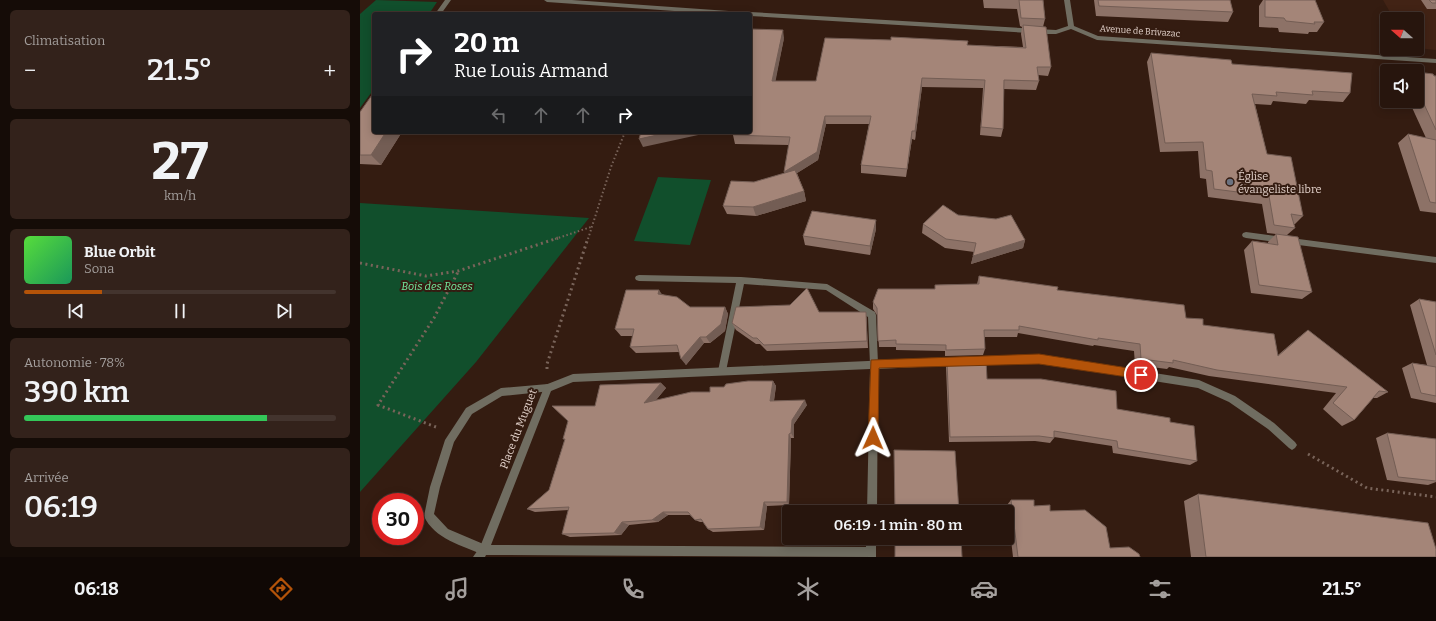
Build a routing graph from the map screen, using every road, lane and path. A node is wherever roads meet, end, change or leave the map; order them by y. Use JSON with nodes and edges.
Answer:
{"nodes":[{"id":1,"x":448,"y":0,"type":"edge"},
{"id":2,"x":547,"y":0,"type":"edge"},
{"id":3,"x":1067,"y":0,"type":"edge"},
{"id":4,"x":439,"y":12,"type":"edge"},
{"id":5,"x":715,"y":12,"type":"edge"},
{"id":6,"x":752,"y":14,"type":"edge"},
{"id":7,"x":1071,"y":27,"type":"junction"},
{"id":8,"x":1436,"y":61,"type":"edge"},
{"id":9,"x":624,"y":134,"type":"edge"},
{"id":10,"x":592,"y":226,"type":"junction"},
{"id":11,"x":1246,"y":235,"type":"dead end"},
{"id":12,"x":1436,"y":260,"type":"edge"},
{"id":13,"x":360,"y":263,"type":"edge"},
{"id":14,"x":458,"y":271,"type":"junction"},
{"id":15,"x":639,"y":278,"type":"dead end"},
{"id":16,"x":741,"y":280,"type":"junction"},
{"id":17,"x":874,"y":364,"type":"junction"},
{"id":18,"x":722,"y":371,"type":"junction"},
{"id":19,"x":548,"y":388,"type":"junction"},
{"id":20,"x":454,"y":434,"type":"junction"},
{"id":21,"x":1292,"y":444,"type":"joint"},
{"id":22,"x":1436,"y":497,"type":"edge"},
{"id":23,"x":872,"y":505,"type":"edge"},
{"id":24,"x":481,"y":553,"type":"edge"},
{"id":25,"x":871,"y":555,"type":"edge"}],
"edges":[{"from":1,"to":4,"type":"street"},
{"from":2,"to":5,"type":"street"},
{"from":3,"to":7,"type":"street"},
{"from":6,"to":7,"type":"street"},
{"from":7,"to":8,"type":"street","name":"Avenue de Brivazac"},
{"from":9,"to":10,"type":"path"},
{"from":10,"to":14,"type":"path"},
{"from":10,"to":19,"type":"path"},
{"from":11,"to":12,"type":"street"},
{"from":13,"to":14,"type":"path"},
{"from":14,"to":20,"type":"path"},
{"from":15,"to":16,"type":"street"},
{"from":16,"to":17,"type":"street"},
{"from":16,"to":18,"type":"street"},
{"from":17,"to":18,"type":"street","name":"Place du Muguet"},
{"from":17,"to":21,"type":"street","name":"Place du Muguet"},
{"from":17,"to":23,"type":"street"},
{"from":18,"to":19,"type":"street","name":"Place du Muguet"},
{"from":19,"to":20,"type":"street"},
{"from":19,"to":24,"type":"street","name":"Place du Muguet"},
{"from":20,"to":24,"type":"street"},
{"from":21,"to":22,"type":"path"},
{"from":24,"to":25,"type":"street"}]}
